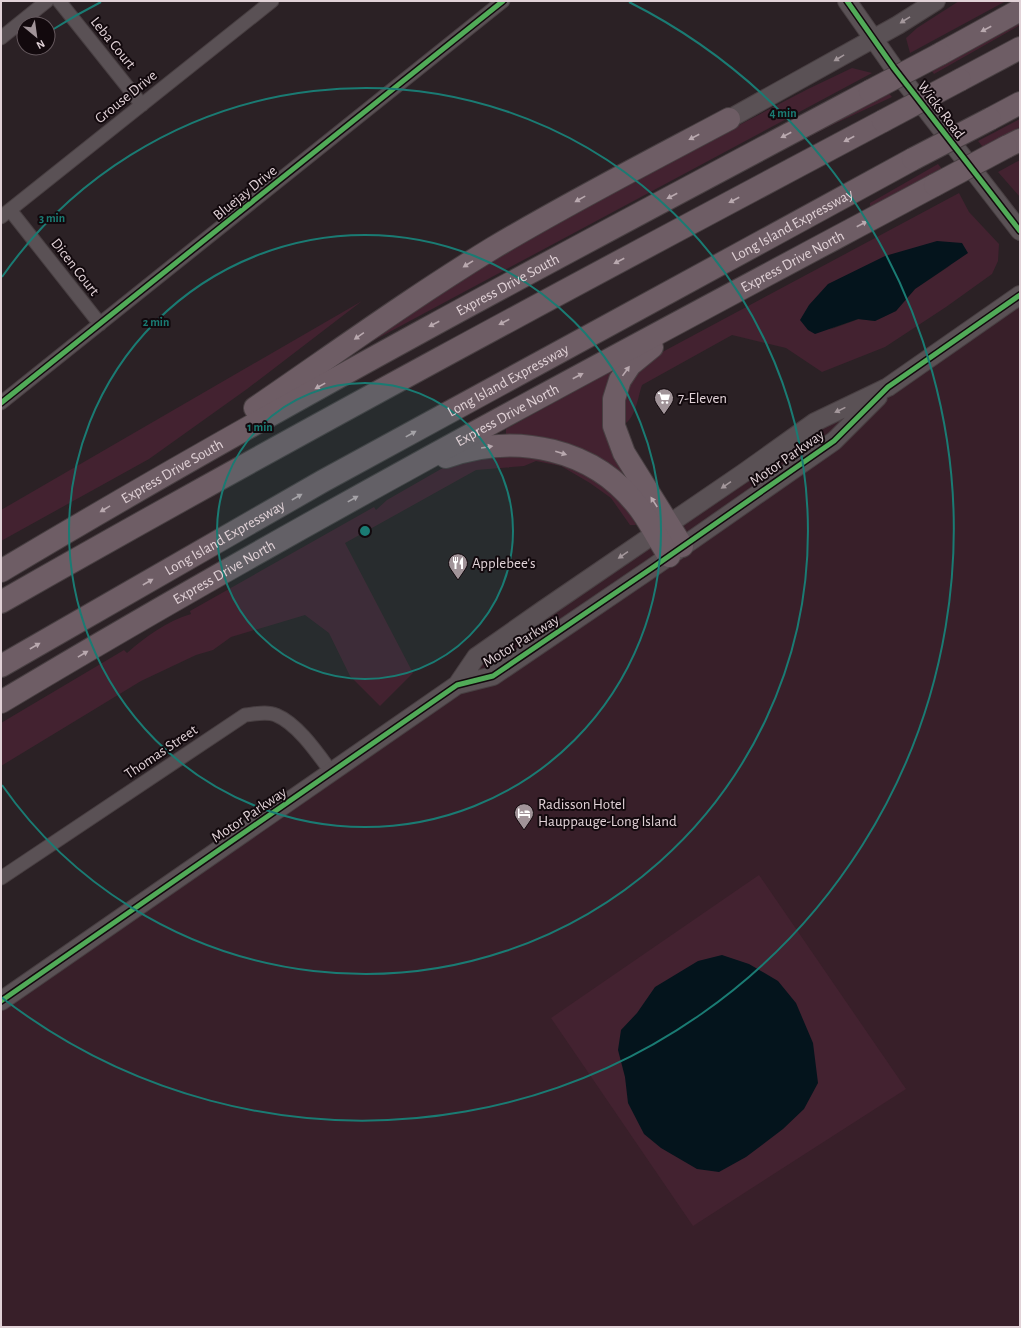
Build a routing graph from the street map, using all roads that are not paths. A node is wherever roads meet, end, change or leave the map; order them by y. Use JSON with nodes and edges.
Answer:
{"nodes":[{"id":1,"x":47,"y":1,"type":"edge"},
{"id":2,"x":59,"y":1,"type":"edge"},
{"id":3,"x":272,"y":1,"type":"edge"},
{"id":4,"x":503,"y":1,"type":"edge"},
{"id":5,"x":847,"y":1,"type":"edge"},
{"id":6,"x":936,"y":1,"type":"edge"},
{"id":7,"x":1020,"y":10,"type":"edge"},
{"id":8,"x":1,"y":38,"type":"edge"},
{"id":9,"x":873,"y":38,"type":"junction"},
{"id":10,"x":1020,"y":48,"type":"edge"},
{"id":11,"x":1020,"y":103,"type":"edge"},
{"id":12,"x":142,"y":105,"type":"junction"},
{"id":13,"x":729,"y":119,"type":"joint"},
{"id":14,"x":1013,"y":144,"type":"edge"},
{"id":15,"x":6,"y":214,"type":"edge"},
{"id":16,"x":1020,"y":231,"type":"edge"},
{"id":17,"x":1020,"y":295,"type":"edge"},
{"id":18,"x":717,"y":302,"type":"junction"},
{"id":19,"x":100,"y":324,"type":"junction"},
{"id":20,"x":888,"y":387,"type":"junction"},
{"id":21,"x":1,"y":403,"type":"edge"},
{"id":22,"x":396,"y":475,"type":"junction"},
{"id":23,"x":139,"y":489,"type":"junction"},
{"id":24,"x":662,"y":529,"type":"junction"},
{"id":25,"x":676,"y":551,"type":"junction"},
{"id":26,"x":1,"y":571,"type":"edge"},
{"id":27,"x":1,"y":602,"type":"edge"},
{"id":28,"x":1,"y":666,"type":"edge"},
{"id":29,"x":457,"y":685,"type":"junction"},
{"id":30,"x":1,"y":702,"type":"edge"},
{"id":31,"x":332,"y":773,"type":"junction"},
{"id":32,"x":1,"y":878,"type":"edge"},
{"id":33,"x":1,"y":1001,"type":"edge"}],
"edges":[{"from":1,"to":8,"type":"street"},
{"from":2,"to":12,"type":"street","name":"Leba Court"},
{"from":3,"to":12,"type":"street","name":"Grouse Drive"},
{"from":4,"to":19,"type":"street","name":"Bluejay Drive"},
{"from":5,"to":9,"type":"main road","name":"Wicks Road"},
{"from":6,"to":9,"type":"main road","one_way":true},
{"from":7,"to":23,"type":"highway","name":"Express Drive South","one_way":true,"bridge":true},
{"from":9,"to":13,"type":"main road","one_way":true},
{"from":9,"to":16,"type":"main road","name":"Wicks Road"},
{"from":10,"to":27,"type":"highway","one_way":true,"bridge":true},
{"from":28,"to":11,"type":"highway","name":"Long Island Expressway","one_way":true,"bridge":true},
{"from":12,"to":15,"type":"street","name":"Grouse Drive"},
{"from":13,"to":23,"type":"highway","one_way":true},
{"from":18,"to":14,"type":"highway","name":"Express Drive North","one_way":true,"bridge":true},
{"from":15,"to":19,"type":"street","name":"Dicen Court"},
{"from":17,"to":20,"type":"main road","name":"Motor Parkway"},
{"from":22,"to":18,"type":"highway","name":"Express Drive North","one_way":true},
{"from":24,"to":18,"type":"highway","one_way":true},
{"from":19,"to":21,"type":"street","name":"Bluejay Drive"},
{"from":20,"to":24,"type":"main road","name":"Motor Parkway","one_way":true},
{"from":20,"to":25,"type":"main road","name":"Motor Parkway"},
{"from":22,"to":24,"type":"highway","one_way":true},
{"from":30,"to":22,"type":"highway","name":"Express Drive North","one_way":true},
{"from":23,"to":26,"type":"highway","name":"Express Drive South","one_way":true},
{"from":24,"to":25,"type":"highway"},
{"from":24,"to":29,"type":"main road","name":"Motor Parkway","one_way":true},
{"from":25,"to":29,"type":"main road","name":"Motor Parkway"},
{"from":29,"to":31,"type":"main road","name":"Motor Parkway"},
{"from":31,"to":32,"type":"street","name":"Thomas Street"},
{"from":31,"to":33,"type":"main road","name":"Motor Parkway"}]}
